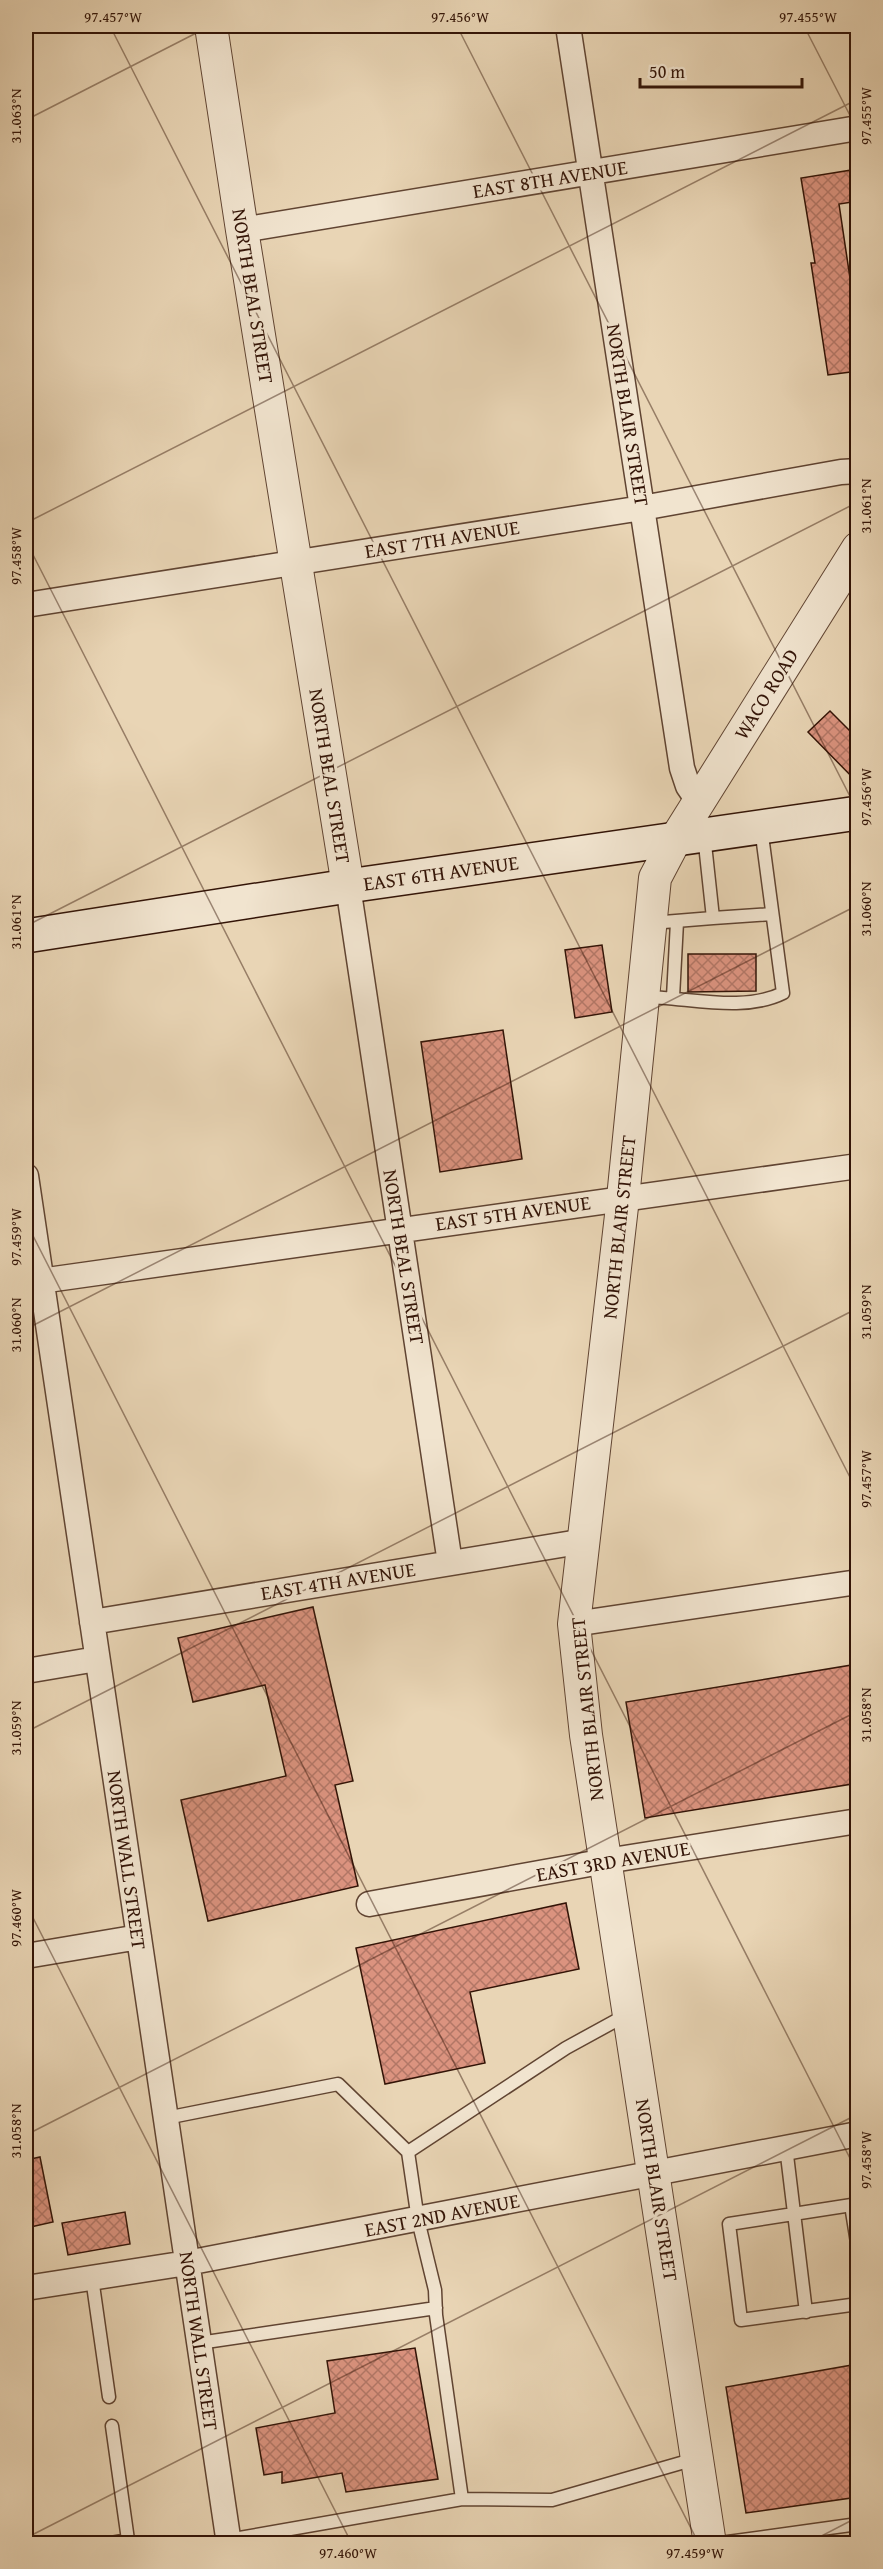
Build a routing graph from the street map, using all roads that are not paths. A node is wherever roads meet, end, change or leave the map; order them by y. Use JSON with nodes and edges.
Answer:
{"nodes":[{"id":1,"x":212,"y":26,"type":"edge"},
{"id":2,"x":568,"y":26,"type":"edge"},
{"id":3,"x":858,"y":129,"type":"edge"},
{"id":4,"x":590,"y":172,"type":"junction"},
{"id":5,"x":242,"y":230,"type":"junction"},
{"id":6,"x":858,"y":471,"type":"edge"},
{"id":7,"x":642,"y":508,"type":"junction"},
{"id":8,"x":858,"y":549,"type":"edge"},
{"id":9,"x":296,"y":561,"type":"junction"},
{"id":10,"x":26,"y":605,"type":"edge"},
{"id":11,"x":699,"y":802,"type":"junction"},
{"id":12,"x":858,"y":813,"type":"edge"},
{"id":13,"x":761,"y":827,"type":"junction"},
{"id":14,"x":690,"y":838,"type":"junction"},
{"id":15,"x":348,"y":886,"type":"junction"},
{"id":16,"x":772,"y":914,"type":"junction"},
{"id":17,"x":713,"y":918,"type":"junction"},
{"id":18,"x":663,"y":923,"type":"junction"},
{"id":19,"x":26,"y":936,"type":"edge"},
{"id":20,"x":658,"y":997,"type":"junction"},
{"id":21,"x":858,"y":1166,"type":"edge"},
{"id":22,"x":26,"y":1176,"type":"edge"},
{"id":23,"x":623,"y":1198,"type":"junction"},
{"id":24,"x":400,"y":1229,"type":"junction"},
{"id":25,"x":33,"y":1281,"type":"edge"},
{"id":26,"x":585,"y":1541,"type":"junction"},
{"id":27,"x":450,"y":1563,"type":"junction"},
{"id":28,"x":858,"y":1582,"type":"edge"},
{"id":29,"x":92,"y":1622,"type":"junction"},
{"id":30,"x":573,"y":1624,"type":"junction"},
{"id":31,"x":98,"y":1659,"type":"junction"},
{"id":32,"x":26,"y":1671,"type":"edge"},
{"id":33,"x":858,"y":1821,"type":"edge"},
{"id":34,"x":606,"y":1861,"type":"junction"},
{"id":35,"x":369,"y":1904,"type":"dead end"},
{"id":36,"x":139,"y":1937,"type":"junction"},
{"id":37,"x":26,"y":1956,"type":"edge"},
{"id":38,"x":630,"y":2013,"type":"junction"},
{"id":39,"x":166,"y":2118,"type":"junction"},
{"id":40,"x":858,"y":2134,"type":"edge"},
{"id":41,"x":786,"y":2147,"type":"junction"},
{"id":42,"x":408,"y":2152,"type":"junction"},
{"id":43,"x":655,"y":2174,"type":"junction"},
{"id":44,"x":854,"y":2205,"type":"edge"},
{"id":45,"x":794,"y":2214,"type":"junction"},
{"id":46,"x":418,"y":2220,"type":"junction"},
{"id":47,"x":858,"y":2249,"type":"edge"},
{"id":48,"x":188,"y":2263,"type":"junction"},
{"id":49,"x":92,"y":2278,"type":"junction"},
{"id":50,"x":26,"y":2288,"type":"edge"},
{"id":51,"x":858,"y":2304,"type":"edge"},
{"id":52,"x":436,"y":2308,"type":"junction"},
{"id":53,"x":806,"y":2312,"type":"junction"},
{"id":54,"x":199,"y":2343,"type":"junction"},
{"id":55,"x":109,"y":2397,"type":"dead end"},
{"id":56,"x":112,"y":2426,"type":"dead end"},
{"id":57,"x":696,"y":2459,"type":"junction"},
{"id":58,"x":462,"y":2499,"type":"junction"},
{"id":59,"x":858,"y":2524,"type":"edge"},
{"id":60,"x":128,"y":2542,"type":"edge"},
{"id":61,"x":229,"y":2542,"type":"edge"},
{"id":62,"x":106,"y":2544,"type":"edge"},
{"id":63,"x":712,"y":2544,"type":"edge"}],
"edges":[{"from":1,"to":5,"type":"street","name":"NORTH BEAL STREET"},
{"from":2,"to":4,"type":"street","name":"NORTH BLAIR STREET"},
{"from":3,"to":4,"type":"street","name":"EAST 8TH AVENUE"},
{"from":4,"to":5,"type":"street","name":"EAST 8TH AVENUE"},
{"from":4,"to":7,"type":"street","name":"NORTH BLAIR STREET"},
{"from":5,"to":9,"type":"street","name":"NORTH BEAL STREET"},
{"from":6,"to":7,"type":"street","name":"EAST 7TH AVENUE"},
{"from":7,"to":9,"type":"street","name":"EAST 7TH AVENUE"},
{"from":7,"to":11,"type":"street","name":"NORTH BLAIR STREET"},
{"from":8,"to":11,"type":"street","name":"WACO ROAD"},
{"from":9,"to":10,"type":"street","name":"EAST 7TH AVENUE"},
{"from":9,"to":15,"type":"street","name":"NORTH BEAL STREET"},
{"from":11,"to":14,"type":"street","name":"WACO ROAD"},
{"from":12,"to":13,"type":"main road","name":"EAST 6TH AVENUE"},
{"from":13,"to":14,"type":"main road","name":"EAST 6TH AVENUE"},
{"from":13,"to":16,"type":"lane"},
{"from":14,"to":15,"type":"main road","name":"EAST 6TH AVENUE"},
{"from":14,"to":17,"type":"lane"},
{"from":14,"to":18,"type":"street","name":"NORTH BLAIR STREET"},
{"from":15,"to":19,"type":"main road","name":"EAST 6TH AVENUE"},
{"from":15,"to":24,"type":"street","name":"NORTH BEAL STREET"},
{"from":16,"to":17,"type":"lane"},
{"from":16,"to":20,"type":"lane"},
{"from":17,"to":18,"type":"lane"},
{"from":18,"to":20,"type":"street","name":"NORTH BLAIR STREET"},
{"from":20,"to":23,"type":"street","name":"NORTH BLAIR STREET"},
{"from":21,"to":23,"type":"street","name":"EAST 5TH AVENUE"},
{"from":22,"to":25,"type":"street","name":"NORTH WALL STREET"},
{"from":23,"to":24,"type":"street","name":"EAST 5TH AVENUE"},
{"from":23,"to":26,"type":"street","name":"NORTH BLAIR STREET"},
{"from":24,"to":25,"type":"street","name":"EAST 5TH AVENUE"},
{"from":24,"to":27,"type":"street","name":"NORTH BEAL STREET"},
{"from":25,"to":29,"type":"street","name":"NORTH WALL STREET"},
{"from":26,"to":27,"type":"street","name":"EAST 4TH AVENUE"},
{"from":26,"to":30,"type":"street","name":"NORTH BLAIR STREET"},
{"from":27,"to":29,"type":"street","name":"EAST 4TH AVENUE"},
{"from":28,"to":30,"type":"street"},
{"from":29,"to":31,"type":"street","name":"NORTH WALL STREET"},
{"from":30,"to":34,"type":"street","name":"NORTH BLAIR STREET"},
{"from":31,"to":32,"type":"street"},
{"from":31,"to":36,"type":"street","name":"NORTH WALL STREET"},
{"from":33,"to":34,"type":"street","name":"EAST 3RD AVENUE"},
{"from":34,"to":35,"type":"street","name":"EAST 3RD AVENUE"},
{"from":34,"to":38,"type":"street","name":"NORTH BLAIR STREET"},
{"from":36,"to":37,"type":"street"},
{"from":36,"to":39,"type":"street","name":"NORTH WALL STREET"},
{"from":38,"to":42,"type":"lane"},
{"from":38,"to":43,"type":"street","name":"NORTH BLAIR STREET"},
{"from":39,"to":42,"type":"lane"},
{"from":39,"to":48,"type":"street","name":"NORTH WALL STREET"},
{"from":40,"to":41,"type":"street","name":"EAST 2ND AVENUE"},
{"from":41,"to":43,"type":"street","name":"EAST 2ND AVENUE"},
{"from":41,"to":45,"type":"lane"},
{"from":42,"to":46,"type":"lane"},
{"from":43,"to":46,"type":"street","name":"EAST 2ND AVENUE"},
{"from":43,"to":57,"type":"street","name":"NORTH BLAIR STREET"},
{"from":44,"to":45,"type":"lane"},
{"from":44,"to":47,"type":"lane"},
{"from":45,"to":53,"type":"lane"},
{"from":45,"to":53,"type":"lane"},
{"from":46,"to":48,"type":"street","name":"EAST 2ND AVENUE"},
{"from":46,"to":52,"type":"lane"},
{"from":48,"to":49,"type":"street","name":"EAST 2ND AVENUE"},
{"from":48,"to":54,"type":"street","name":"NORTH WALL STREET"},
{"from":49,"to":50,"type":"street","name":"EAST 2ND AVENUE"},
{"from":49,"to":55,"type":"lane"},
{"from":51,"to":53,"type":"lane"},
{"from":52,"to":54,"type":"lane"},
{"from":52,"to":58,"type":"lane"},
{"from":54,"to":61,"type":"street","name":"NORTH WALL STREET"},
{"from":56,"to":60,"type":"lane"},
{"from":57,"to":58,"type":"lane"},
{"from":57,"to":63,"type":"street","name":"NORTH BLAIR STREET"},
{"from":58,"to":61,"type":"lane"},
{"from":59,"to":63,"type":"lane"},
{"from":60,"to":62,"type":"lane"}]}
